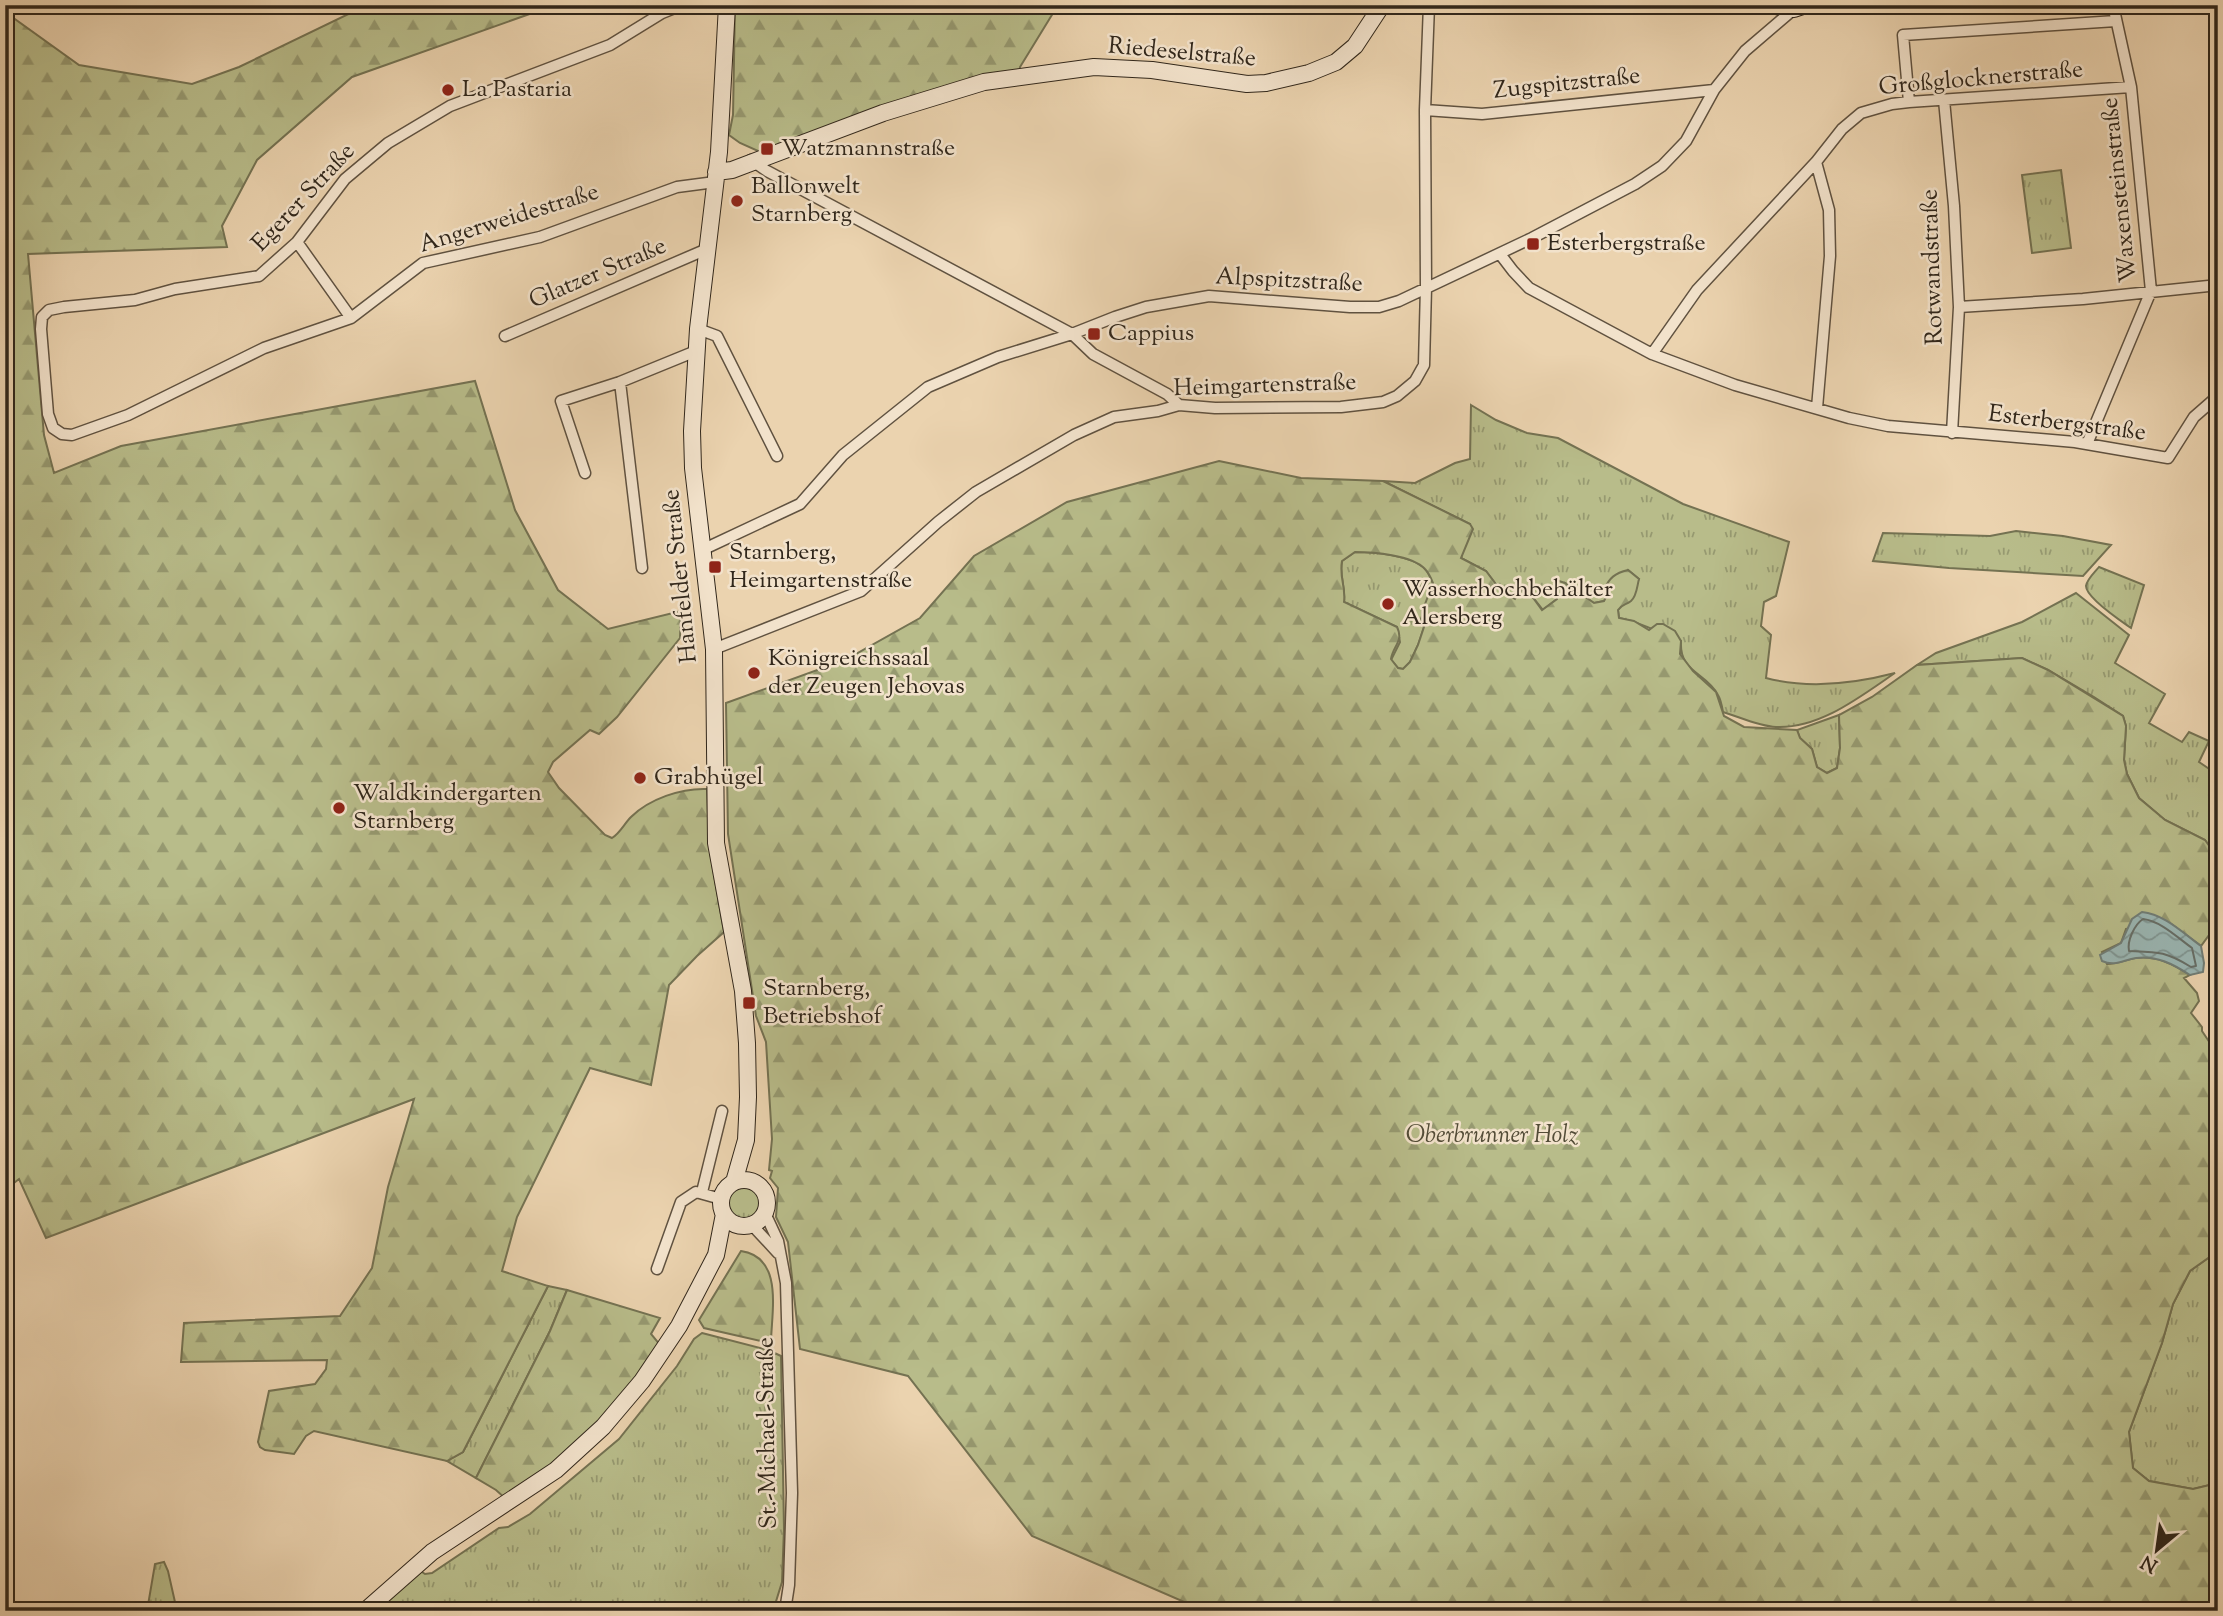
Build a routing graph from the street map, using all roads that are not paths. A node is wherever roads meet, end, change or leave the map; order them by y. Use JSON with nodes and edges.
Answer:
{"nodes":[{"id":1,"x":681,"y":5,"type":"edge"},
{"id":2,"x":727,"y":5,"type":"edge"},
{"id":3,"x":1382,"y":5,"type":"edge"},
{"id":4,"x":1429,"y":5,"type":"edge"},
{"id":5,"x":1769,"y":5,"type":"edge"},
{"id":6,"x":2113,"y":5,"type":"edge"},
{"id":7,"x":1800,"y":7,"type":"edge"},
{"id":8,"x":2116,"y":21,"type":"junction"},
{"id":9,"x":2131,"y":87,"type":"junction"},
{"id":10,"x":1714,"y":90,"type":"junction"},
{"id":11,"x":1944,"y":100,"type":"junction"},
{"id":12,"x":1909,"y":102,"type":"junction"},
{"id":13,"x":1425,"y":110,"type":"junction"},
{"id":14,"x":719,"y":152,"type":"junction"},
{"id":15,"x":751,"y":160,"type":"junction"},
{"id":16,"x":1816,"y":162,"type":"junction"},
{"id":17,"x":715,"y":177,"type":"junction"},
{"id":18,"x":297,"y":242,"type":"junction"},
{"id":19,"x":707,"y":250,"type":"junction"},
{"id":20,"x":1500,"y":254,"type":"junction"},
{"id":21,"x":259,"y":276,"type":"joint"},
{"id":22,"x":2218,"y":285,"type":"edge"},
{"id":23,"x":1426,"y":287,"type":"junction"},
{"id":24,"x":2151,"y":291,"type":"junction"},
{"id":25,"x":1959,"y":307,"type":"junction"},
{"id":26,"x":351,"y":318,"type":"junction"},
{"id":27,"x":698,"y":329,"type":"junction"},
{"id":28,"x":1072,"y":334,"type":"junction"},
{"id":29,"x":505,"y":336,"type":"dead end"},
{"id":30,"x":696,"y":351,"type":"junction"},
{"id":31,"x":1653,"y":354,"type":"junction"},
{"id":32,"x":620,"y":382,"type":"junction"},
{"id":33,"x":2218,"y":396,"type":"edge"},
{"id":34,"x":1180,"y":405,"type":"junction"},
{"id":35,"x":1817,"y":408,"type":"junction"},
{"id":36,"x":1952,"y":433,"type":"junction"},
{"id":37,"x":2087,"y":444,"type":"junction"},
{"id":38,"x":777,"y":456,"type":"dead end"},
{"id":39,"x":585,"y":473,"type":"dead end"},
{"id":40,"x":702,"y":550,"type":"junction"},
{"id":41,"x":642,"y":568,"type":"dead end"},
{"id":42,"x":714,"y":649,"type":"junction"},
{"id":43,"x":722,"y":1111,"type":"dead end"},
{"id":44,"x":746,"y":1140,"type":"junction"},
{"id":45,"x":734,"y":1182,"type":"junction"},
{"id":46,"x":754,"y":1182,"type":"junction"},
{"id":47,"x":702,"y":1192,"type":"junction"},
{"id":48,"x":723,"y":1206,"type":"junction"},
{"id":49,"x":765,"y":1213,"type":"junction"},
{"id":50,"x":748,"y":1226,"type":"junction"},
{"id":51,"x":716,"y":1255,"type":"junction"},
{"id":52,"x":780,"y":1255,"type":"junction"},
{"id":53,"x":657,"y":1269,"type":"dead end"},
{"id":54,"x":365,"y":1611,"type":"edge"},
{"id":55,"x":785,"y":1611,"type":"edge"}],
"edges":[{"from":1,"to":18,"type":"street","name":"Egerer Straße"},
{"from":2,"to":14,"type":"street","name":"Hanfelder Straße"},
{"from":3,"to":15,"type":"street","name":"Riedeselstraße"},
{"from":4,"to":13,"type":"street","name":"Heimgartenstraße"},
{"from":5,"to":7,"type":"street"},
{"from":6,"to":8,"type":"street","name":"Waxensteinstraße"},
{"from":7,"to":10,"type":"street","name":"Alpspitzstraße"},
{"from":8,"to":9,"type":"street","name":"Waxensteinstraße"},
{"from":8,"to":12,"type":"street"},
{"from":9,"to":11,"type":"street","name":"Großglocknerstraße"},
{"from":9,"to":24,"type":"street","name":"Waxensteinstraße"},
{"from":10,"to":13,"type":"street","name":"Zugspitzstraße"},
{"from":10,"to":20,"type":"street","name":"Alpspitzstraße"},
{"from":11,"to":12,"type":"street","name":"Großglocknerstraße"},
{"from":11,"to":25,"type":"street","name":"Rotwandstraße"},
{"from":12,"to":16,"type":"street","name":"Großglocknerstraße"},
{"from":13,"to":23,"type":"street","name":"Heimgartenstraße"},
{"from":14,"to":15,"type":"street"},
{"from":14,"to":17,"type":"street","name":"Hanfelder Straße"},
{"from":15,"to":17,"type":"street","name":"Riedeselstraße"},
{"from":15,"to":28,"type":"street"},
{"from":16,"to":31,"type":"street","name":"Großglocknerstraße"},
{"from":16,"to":35,"type":"street"},
{"from":17,"to":19,"type":"street","name":"Hanfelder Straße"},
{"from":17,"to":26,"type":"street","name":"Angerweidestraße"},
{"from":18,"to":21,"type":"street","name":"Egerer Straße"},
{"from":18,"to":26,"type":"street"},
{"from":19,"to":27,"type":"street","name":"Hanfelder Straße"},
{"from":19,"to":29,"type":"street","name":"Glatzer Straße"},
{"from":20,"to":23,"type":"street","name":"Alpspitzstraße"},
{"from":20,"to":31,"type":"street","name":"Esterbergstraße"},
{"from":21,"to":26,"type":"street","name":"Angerweidestraße"},
{"from":22,"to":24,"type":"street"},
{"from":23,"to":28,"type":"street","name":"Alpspitzstraße"},
{"from":23,"to":34,"type":"street","name":"Heimgartenstraße"},
{"from":24,"to":25,"type":"street"},
{"from":24,"to":37,"type":"street","name":"Waxensteinstraße"},
{"from":25,"to":36,"type":"street","name":"Rotwandstraße"},
{"from":27,"to":30,"type":"street","name":"Hanfelder Straße"},
{"from":27,"to":38,"type":"street"},
{"from":28,"to":34,"type":"street"},
{"from":28,"to":40,"type":"street","name":"Alpspitzstraße"},
{"from":30,"to":32,"type":"street"},
{"from":30,"to":40,"type":"street","name":"Hanfelder Straße"},
{"from":31,"to":35,"type":"street","name":"Esterbergstraße"},
{"from":32,"to":39,"type":"street"},
{"from":32,"to":41,"type":"street"},
{"from":33,"to":37,"type":"street","name":"Esterbergstraße"},
{"from":34,"to":42,"type":"street","name":"Heimgartenstraße"},
{"from":35,"to":36,"type":"street","name":"Esterbergstraße"},
{"from":36,"to":37,"type":"street","name":"Esterbergstraße"},
{"from":40,"to":42,"type":"street","name":"Hanfelder Straße"},
{"from":42,"to":44,"type":"street","name":"Hanfelder Straße"},
{"from":43,"to":47,"type":"street"},
{"from":44,"to":45,"type":"street","name":"Hanfelder Straße"},
{"from":44,"to":46,"type":"street","name":"Hanfelder Straße"},
{"from":45,"to":46,"type":"street"},
{"from":45,"to":48,"type":"street"},
{"from":46,"to":49,"type":"street"},
{"from":47,"to":48,"type":"street"},
{"from":47,"to":53,"type":"street"},
{"from":48,"to":50,"type":"street"},
{"from":48,"to":51,"type":"street"},
{"from":49,"to":50,"type":"street"},
{"from":49,"to":52,"type":"street","name":"St.-Michael-Straße"},
{"from":50,"to":51,"type":"street"},
{"from":50,"to":52,"type":"street"},
{"from":51,"to":54,"type":"street"},
{"from":52,"to":55,"type":"street","name":"St.-Michael-Straße"}]}
